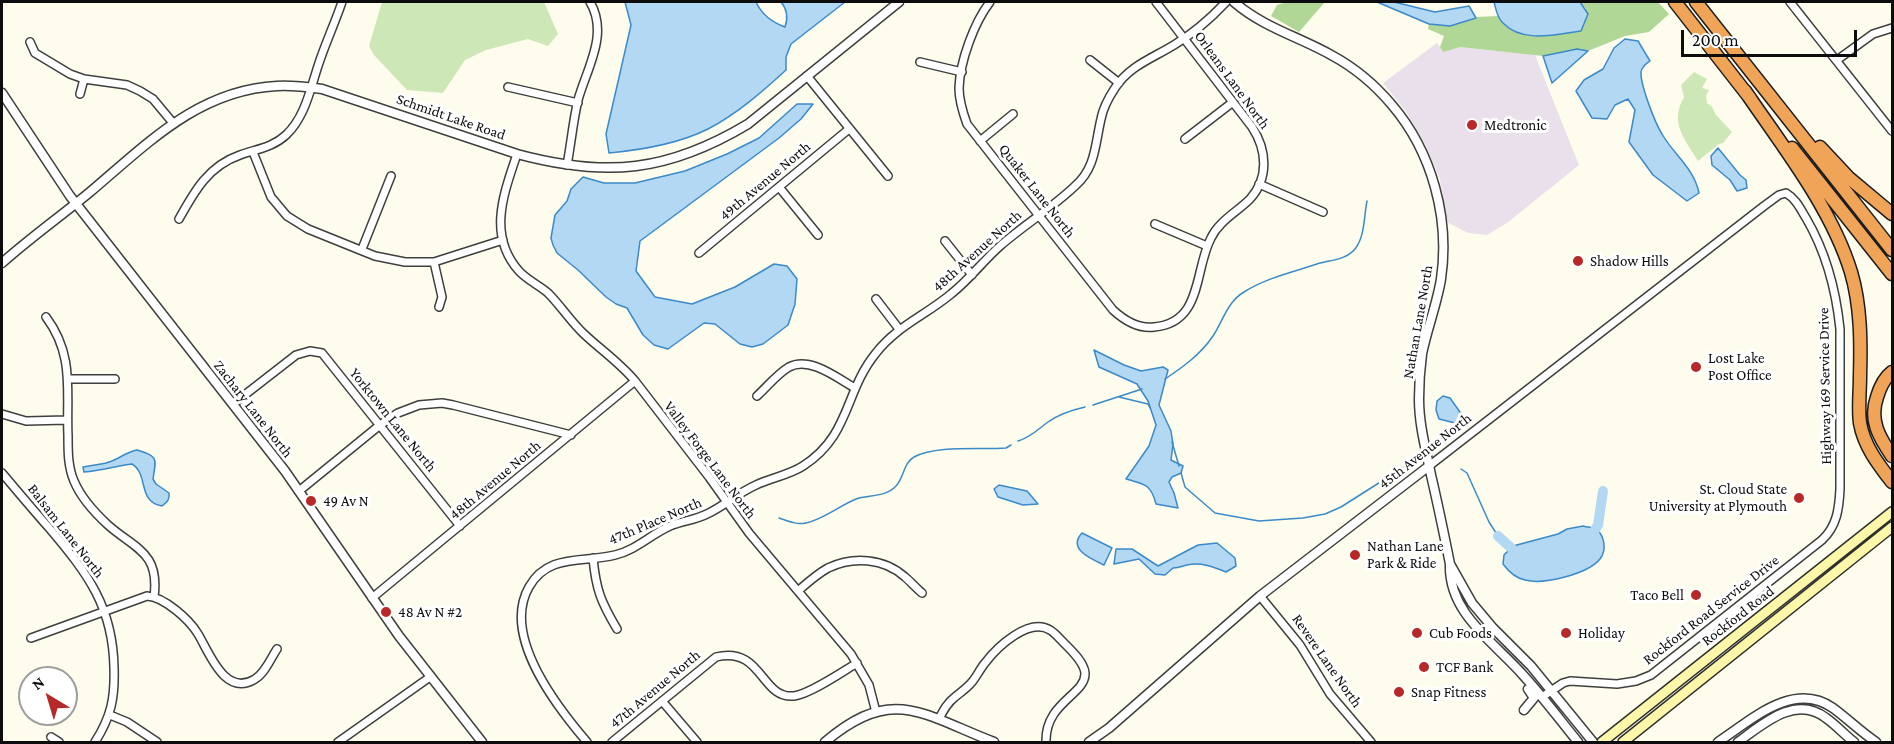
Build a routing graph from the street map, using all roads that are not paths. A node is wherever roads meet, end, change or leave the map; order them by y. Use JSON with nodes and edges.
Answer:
{"nodes":[{"id":1,"x":342,"y":2,"type":"edge"},
{"id":2,"x":590,"y":2,"type":"edge"},
{"id":3,"x":899,"y":2,"type":"edge"},
{"id":4,"x":990,"y":2,"type":"edge"},
{"id":5,"x":1156,"y":2,"type":"edge"},
{"id":6,"x":1226,"y":2,"type":"edge"},
{"id":7,"x":1234,"y":2,"type":"edge"},
{"id":8,"x":1676,"y":2,"type":"edge"},
{"id":9,"x":1696,"y":2,"type":"edge"},
{"id":10,"x":1790,"y":2,"type":"edge"},
{"id":11,"x":1893,"y":28,"type":"edge"},
{"id":12,"x":1185,"y":38,"type":"junction"},
{"id":13,"x":30,"y":42,"type":"dead end"},
{"id":14,"x":1090,"y":60,"type":"dead end"},
{"id":15,"x":1837,"y":60,"type":"junction"},
{"id":16,"x":920,"y":62,"type":"dead end"},
{"id":17,"x":962,"y":72,"type":"junction"},
{"id":18,"x":807,"y":76,"type":"junction"},
{"id":19,"x":84,"y":80,"type":"junction"},
{"id":20,"x":1119,"y":83,"type":"junction"},
{"id":21,"x":508,"y":87,"type":"dead end"},
{"id":22,"x":312,"y":88,"type":"junction"},
{"id":23,"x":1745,"y":91,"type":"junction"},
{"id":24,"x":2,"y":93,"type":"edge"},
{"id":25,"x":80,"y":94,"type":"dead end"},
{"id":26,"x":1771,"y":97,"type":"junction"},
{"id":27,"x":1233,"y":102,"type":"junction"},
{"id":28,"x":578,"y":103,"type":"junction"},
{"id":29,"x":1013,"y":114,"type":"dead end"},
{"id":30,"x":173,"y":123,"type":"junction"},
{"id":31,"x":849,"y":129,"type":"junction"},
{"id":32,"x":1893,"y":131,"type":"edge"},
{"id":33,"x":1185,"y":139,"type":"dead end"},
{"id":34,"x":980,"y":141,"type":"junction"},
{"id":35,"x":253,"y":152,"type":"junction"},
{"id":36,"x":517,"y":154,"type":"junction"},
{"id":37,"x":567,"y":165,"type":"junction"},
{"id":38,"x":391,"y":176,"type":"dead end"},
{"id":39,"x":888,"y":176,"type":"dead end"},
{"id":40,"x":1259,"y":184,"type":"junction"},
{"id":41,"x":779,"y":187,"type":"junction"},
{"id":42,"x":1786,"y":193,"type":"joint"},
{"id":43,"x":76,"y":204,"type":"junction"},
{"id":44,"x":1323,"y":212,"type":"dead end"},
{"id":45,"x":1893,"y":214,"type":"edge"},
{"id":46,"x":1038,"y":215,"type":"junction"},
{"id":47,"x":179,"y":219,"type":"dead end"},
{"id":48,"x":1155,"y":224,"type":"dead end"},
{"id":49,"x":818,"y":235,"type":"dead end"},
{"id":50,"x":503,"y":240,"type":"junction"},
{"id":51,"x":945,"y":241,"type":"dead end"},
{"id":52,"x":1207,"y":246,"type":"junction"},
{"id":53,"x":362,"y":249,"type":"junction"},
{"id":54,"x":1893,"y":250,"type":"edge"},
{"id":55,"x":699,"y":254,"type":"dead end"},
{"id":56,"x":434,"y":262,"type":"junction"},
{"id":57,"x":2,"y":263,"type":"edge"},
{"id":58,"x":1893,"y":274,"type":"edge"},
{"id":59,"x":972,"y":275,"type":"junction"},
{"id":60,"x":876,"y":299,"type":"dead end"},
{"id":61,"x":439,"y":307,"type":"dead end"},
{"id":62,"x":46,"y":317,"type":"dead end"},
{"id":63,"x":899,"y":329,"type":"junction"},
{"id":64,"x":1893,"y":372,"type":"edge"},
{"id":65,"x":68,"y":379,"type":"junction"},
{"id":66,"x":115,"y":379,"type":"dead end"},
{"id":67,"x":634,"y":381,"type":"junction"},
{"id":68,"x":855,"y":388,"type":"junction"},
{"id":69,"x":757,"y":396,"type":"dead end"},
{"id":70,"x":233,"y":404,"type":"junction"},
{"id":71,"x":2,"y":414,"type":"edge"},
{"id":72,"x":67,"y":420,"type":"junction"},
{"id":73,"x":380,"y":425,"type":"junction"},
{"id":74,"x":571,"y":435,"type":"junction"},
{"id":75,"x":1893,"y":456,"type":"edge"},
{"id":76,"x":1429,"y":465,"type":"junction"},
{"id":77,"x":3,"y":478,"type":"edge"},
{"id":78,"x":1893,"y":482,"type":"edge"},
{"id":79,"x":299,"y":491,"type":"junction"},
{"id":80,"x":726,"y":502,"type":"junction"},
{"id":81,"x":1893,"y":512,"type":"edge"},
{"id":82,"x":1835,"y":520,"type":"joint"},
{"id":83,"x":460,"y":526,"type":"junction"},
{"id":84,"x":1893,"y":527,"type":"edge"},
{"id":85,"x":593,"y":558,"type":"junction"},
{"id":86,"x":1450,"y":564,"type":"junction"},
{"id":87,"x":798,"y":591,"type":"junction"},
{"id":88,"x":922,"y":593,"type":"dead end"},
{"id":89,"x":1260,"y":596,"type":"junction"},
{"id":90,"x":154,"y":597,"type":"junction"},
{"id":91,"x":372,"y":598,"type":"junction"},
{"id":92,"x":105,"y":610,"type":"junction"},
{"id":93,"x":617,"y":629,"type":"dead end"},
{"id":94,"x":31,"y":638,"type":"dead end"},
{"id":95,"x":277,"y":649,"type":"dead end"},
{"id":96,"x":857,"y":663,"type":"junction"},
{"id":97,"x":1513,"y":664,"type":"junction"},
{"id":98,"x":430,"y":677,"type":"junction"},
{"id":99,"x":1552,"y":690,"type":"junction"},
{"id":100,"x":1542,"y":697,"type":"junction"},
{"id":101,"x":662,"y":701,"type":"junction"},
{"id":102,"x":1549,"y":706,"type":"junction"},
{"id":103,"x":876,"y":712,"type":"junction"},
{"id":104,"x":110,"y":715,"type":"junction"},
{"id":105,"x":939,"y":720,"type":"junction"},
{"id":106,"x":51,"y":737,"type":"dead end"},
{"id":107,"x":59,"y":742,"type":"edge"},
{"id":108,"x":95,"y":742,"type":"edge"},
{"id":109,"x":157,"y":742,"type":"edge"},
{"id":110,"x":338,"y":742,"type":"edge"},
{"id":111,"x":482,"y":742,"type":"edge"},
{"id":112,"x":587,"y":742,"type":"edge"},
{"id":113,"x":612,"y":742,"type":"edge"},
{"id":114,"x":697,"y":742,"type":"edge"},
{"id":115,"x":825,"y":742,"type":"edge"},
{"id":116,"x":992,"y":742,"type":"edge"},
{"id":117,"x":1046,"y":742,"type":"edge"},
{"id":118,"x":1089,"y":742,"type":"edge"},
{"id":119,"x":1371,"y":742,"type":"edge"},
{"id":120,"x":1578,"y":742,"type":"edge"},
{"id":121,"x":1593,"y":742,"type":"edge"},
{"id":122,"x":1602,"y":742,"type":"edge"},
{"id":123,"x":1623,"y":742,"type":"edge"},
{"id":124,"x":1718,"y":742,"type":"edge"},
{"id":125,"x":1738,"y":742,"type":"edge"},
{"id":126,"x":1854,"y":742,"type":"edge"},
{"id":127,"x":1876,"y":742,"type":"edge"}],
"edges":[{"from":1,"to":22,"type":"street"},
{"from":2,"to":28,"type":"street"},
{"from":3,"to":18,"type":"street","name":"Schmidt Lake Road"},
{"from":4,"to":17,"type":"street"},
{"from":5,"to":12,"type":"street","name":"Orleans Lane North"},
{"from":6,"to":12,"type":"street","name":"48th Avenue North"},
{"from":7,"to":76,"type":"street","name":"Nathan Lane North"},
{"from":8,"to":23,"type":"highway"},
{"from":9,"to":26,"type":"highway"},
{"from":10,"to":15,"type":"street"},
{"from":11,"to":15,"type":"street"},
{"from":12,"to":20,"type":"street","name":"48th Avenue North"},
{"from":12,"to":27,"type":"street","name":"Orleans Lane North"},
{"from":13,"to":19,"type":"street"},
{"from":14,"to":20,"type":"street"},
{"from":15,"to":32,"type":"street"},
{"from":16,"to":17,"type":"street"},
{"from":17,"to":34,"type":"street","name":"Quaker Lane North"},
{"from":18,"to":31,"type":"street"},
{"from":18,"to":37,"type":"street","name":"Schmidt Lake Road"},
{"from":19,"to":25,"type":"street"},
{"from":19,"to":30,"type":"street"},
{"from":20,"to":46,"type":"street","name":"48th Avenue North"},
{"from":21,"to":28,"type":"street"},
{"from":22,"to":30,"type":"street","name":"Schmidt Lake Road"},
{"from":22,"to":35,"type":"street"},
{"from":22,"to":36,"type":"street","name":"Schmidt Lake Road"},
{"from":23,"to":58,"type":"highway"},
{"from":23,"to":78,"type":"highway"},
{"from":24,"to":43,"type":"street","name":"Zachary Lane North"},
{"from":26,"to":45,"type":"highway"},
{"from":26,"to":54,"type":"highway"},
{"from":27,"to":33,"type":"street"},
{"from":27,"to":40,"type":"street","name":"Orleans Lane North"},
{"from":28,"to":37,"type":"street"},
{"from":29,"to":34,"type":"street"},
{"from":30,"to":43,"type":"street","name":"Schmidt Lake Road"},
{"from":31,"to":39,"type":"street"},
{"from":31,"to":41,"type":"street","name":"49th Avenue North"},
{"from":34,"to":46,"type":"street","name":"Quaker Lane North"},
{"from":35,"to":47,"type":"street"},
{"from":35,"to":53,"type":"street"},
{"from":36,"to":37,"type":"street","name":"Schmidt Lake Road"},
{"from":36,"to":50,"type":"street"},
{"from":38,"to":53,"type":"street"},
{"from":40,"to":44,"type":"street"},
{"from":40,"to":52,"type":"street"},
{"from":41,"to":49,"type":"street"},
{"from":41,"to":55,"type":"street","name":"49th Avenue North"},
{"from":42,"to":76,"type":"street","name":"45th Avenue North"},
{"from":42,"to":82,"type":"street","name":"Highway 169 Service Drive"},
{"from":43,"to":57,"type":"street","name":"Schmidt Lake Road"},
{"from":43,"to":70,"type":"street","name":"Zachary Lane North"},
{"from":46,"to":52,"type":"street","name":"Quaker Lane North"},
{"from":46,"to":59,"type":"street","name":"48th Avenue North"},
{"from":48,"to":52,"type":"street"},
{"from":50,"to":56,"type":"street"},
{"from":50,"to":67,"type":"street","name":"Valley Forge Lane North"},
{"from":51,"to":59,"type":"street"},
{"from":53,"to":56,"type":"street"},
{"from":56,"to":61,"type":"street"},
{"from":59,"to":63,"type":"street","name":"48th Avenue North"},
{"from":60,"to":63,"type":"street"},
{"from":62,"to":65,"type":"street"},
{"from":63,"to":68,"type":"street","name":"48th Avenue North"},
{"from":64,"to":75,"type":"highway"},
{"from":65,"to":66,"type":"street"},
{"from":65,"to":72,"type":"street"},
{"from":67,"to":74,"type":"street","name":"48th Avenue North"},
{"from":67,"to":80,"type":"street","name":"Valley Forge Lane North"},
{"from":68,"to":69,"type":"street"},
{"from":68,"to":80,"type":"street","name":"48th Avenue North"},
{"from":70,"to":73,"type":"street","name":"Yorktown Lane North"},
{"from":70,"to":79,"type":"street","name":"Zachary Lane North"},
{"from":71,"to":72,"type":"street"},
{"from":72,"to":90,"type":"street"},
{"from":73,"to":74,"type":"street"},
{"from":73,"to":79,"type":"street"},
{"from":73,"to":83,"type":"street","name":"Yorktown Lane North"},
{"from":74,"to":83,"type":"street","name":"48th Avenue North"},
{"from":76,"to":86,"type":"street","name":"Nathan Lane North"},
{"from":76,"to":89,"type":"street","name":"45th Avenue North"},
{"from":77,"to":92,"type":"street","name":"Balsam Lane North"},
{"from":79,"to":91,"type":"street","name":"Zachary Lane North"},
{"from":80,"to":85,"type":"street","name":"47th Place North"},
{"from":80,"to":87,"type":"street","name":"Valley Forge Lane North"},
{"from":81,"to":122,"type":"main road","name":"Rockford Road"},
{"from":82,"to":99,"type":"street","name":"Rockford Road Service Drive"},
{"from":83,"to":91,"type":"street","name":"48th Avenue North"},
{"from":84,"to":123,"type":"main road","name":"Rockford Road"},
{"from":85,"to":93,"type":"street"},
{"from":85,"to":112,"type":"street","name":"47th Place North"},
{"from":86,"to":97,"type":"street","name":"Nathan Lane North"},
{"from":86,"to":99,"type":"street","name":"Nathan Lane North"},
{"from":87,"to":88,"type":"street"},
{"from":87,"to":96,"type":"street","name":"Valley Forge Lane North"},
{"from":89,"to":118,"type":"street","name":"45th Avenue North"},
{"from":89,"to":119,"type":"street","name":"Revere Lane North"},
{"from":90,"to":92,"type":"street"},
{"from":90,"to":95,"type":"street"},
{"from":91,"to":98,"type":"street","name":"Zachary Lane North"},
{"from":92,"to":94,"type":"street"},
{"from":92,"to":104,"type":"street","name":"Balsam Lane North"},
{"from":96,"to":101,"type":"street","name":"47th Avenue North"},
{"from":96,"to":103,"type":"street","name":"Valley Forge Lane North"},
{"from":97,"to":100,"type":"street","name":"Nathan Lane North"},
{"from":97,"to":102,"type":"street"},
{"from":98,"to":110,"type":"street"},
{"from":98,"to":111,"type":"street","name":"Zachary Lane North"},
{"from":99,"to":100,"type":"street","name":"Rockford Road Service Drive"},
{"from":99,"to":121,"type":"street","name":"Nathan Lane North"},
{"from":100,"to":102,"type":"street","name":"Nathan Lane North"},
{"from":101,"to":113,"type":"street","name":"47th Avenue North"},
{"from":101,"to":114,"type":"street"},
{"from":102,"to":120,"type":"street","name":"Nathan Lane North"},
{"from":103,"to":105,"type":"street"},
{"from":103,"to":115,"type":"street"},
{"from":104,"to":108,"type":"street"},
{"from":104,"to":109,"type":"street"},
{"from":105,"to":116,"type":"street"},
{"from":105,"to":117,"type":"street"},
{"from":106,"to":107,"type":"street"},
{"from":124,"to":127,"type":"street"},
{"from":125,"to":126,"type":"street"}]}
